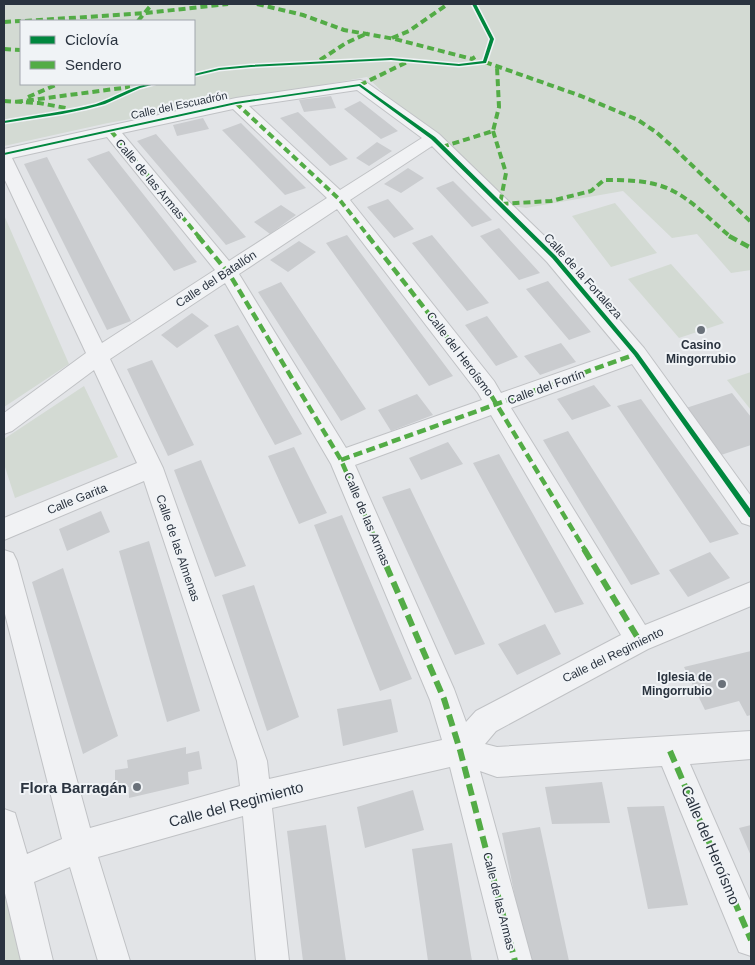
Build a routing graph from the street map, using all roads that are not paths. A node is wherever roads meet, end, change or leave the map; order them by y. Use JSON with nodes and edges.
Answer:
{"nodes":[{"id":1,"x":360,"y":86,"type":"joint"},
{"id":2,"x":236,"y":103,"type":"junction"},
{"id":3,"x":111,"y":131,"type":"junction"},
{"id":4,"x":433,"y":138,"type":"junction"},
{"id":5,"x":4,"y":154,"type":"edge"},
{"id":6,"x":4,"y":159,"type":"edge"},
{"id":7,"x":339,"y":199,"type":"junction"},
{"id":8,"x":227,"y":272,"type":"junction"},
{"id":9,"x":636,"y":354,"type":"junction"},
{"id":10,"x":98,"y":356,"type":"junction"},
{"id":11,"x":498,"y":404,"type":"junction"},
{"id":12,"x":4,"y":425,"type":"edge"},
{"id":13,"x":341,"y":460,"type":"junction"},
{"id":14,"x":151,"y":468,"type":"junction"},
{"id":15,"x":751,"y":515,"type":"edge"},
{"id":16,"x":4,"y":529,"type":"edge"},
{"id":17,"x":4,"y":561,"type":"edge"},
{"id":18,"x":751,"y":594,"type":"edge"},
{"id":19,"x":639,"y":640,"type":"junction"},
{"id":20,"x":751,"y":745,"type":"edge"},
{"id":21,"x":460,"y":750,"type":"junction"},
{"id":22,"x":670,"y":751,"type":"junction"},
{"id":23,"x":255,"y":797,"type":"junction"},
{"id":24,"x":4,"y":824,"type":"edge"},
{"id":25,"x":80,"y":848,"type":"junction"},
{"id":26,"x":16,"y":874,"type":"junction"},
{"id":27,"x":751,"y":940,"type":"edge"},
{"id":28,"x":37,"y":961,"type":"edge"},
{"id":29,"x":114,"y":961,"type":"edge"},
{"id":30,"x":273,"y":961,"type":"edge"},
{"id":31,"x":515,"y":961,"type":"edge"}],
"edges":[{"from":1,"to":2,"type":"street","name":"Calle del Escuadrón"},
{"from":1,"to":4,"type":"street","name":"Calle de la Fortaleza"},
{"from":2,"to":3,"type":"street","name":"Calle del Escuadrón"},
{"from":2,"to":7,"type":"street","name":"Calle del Heroísmo"},
{"from":3,"to":5,"type":"street","name":"Calle del Escuadrón"},
{"from":3,"to":8,"type":"street","name":"Calle de las Armas"},
{"from":4,"to":7,"type":"street","name":"Calle del Batallón"},
{"from":4,"to":9,"type":"street","name":"Calle de la Fortaleza"},
{"from":6,"to":10,"type":"street","name":"Calle de las Almenas"},
{"from":7,"to":8,"type":"street","name":"Calle del Batallón"},
{"from":7,"to":11,"type":"street","name":"Calle del Heroísmo"},
{"from":8,"to":10,"type":"street","name":"Calle del Batallón"},
{"from":8,"to":13,"type":"street","name":"Calle de las Armas"},
{"from":9,"to":11,"type":"street","name":"Calle del Fortín"},
{"from":9,"to":15,"type":"street","name":"Calle de la Fortaleza"},
{"from":10,"to":12,"type":"street","name":"Calle del Batallón"},
{"from":10,"to":14,"type":"street","name":"Calle de las Almenas"},
{"from":11,"to":13,"type":"street","name":"Calle del Fortín"},
{"from":11,"to":19,"type":"street","name":"Calle del Heroísmo"},
{"from":13,"to":21,"type":"street","name":"Calle de las Armas"},
{"from":14,"to":16,"type":"street","name":"Calle Garita"},
{"from":14,"to":23,"type":"street","name":"Calle de las Almenas"},
{"from":17,"to":25,"type":"street"},
{"from":18,"to":19,"type":"street","name":"Calle del Regimiento"},
{"from":19,"to":21,"type":"street","name":"Calle del Regimiento"},
{"from":20,"to":22,"type":"street"},
{"from":21,"to":22,"type":"street"},
{"from":21,"to":23,"type":"street","name":"Calle del Regimiento"},
{"from":21,"to":31,"type":"street","name":"Calle de las Armas"},
{"from":22,"to":27,"type":"street","name":"Calle del Heroísmo"},
{"from":23,"to":25,"type":"street","name":"Calle del Regimiento"},
{"from":23,"to":30,"type":"street","name":"Calle de las Almenas"},
{"from":24,"to":26,"type":"street"},
{"from":25,"to":26,"type":"street","name":"Calle del Regimiento"},
{"from":25,"to":29,"type":"street"},
{"from":26,"to":28,"type":"street"}]}
